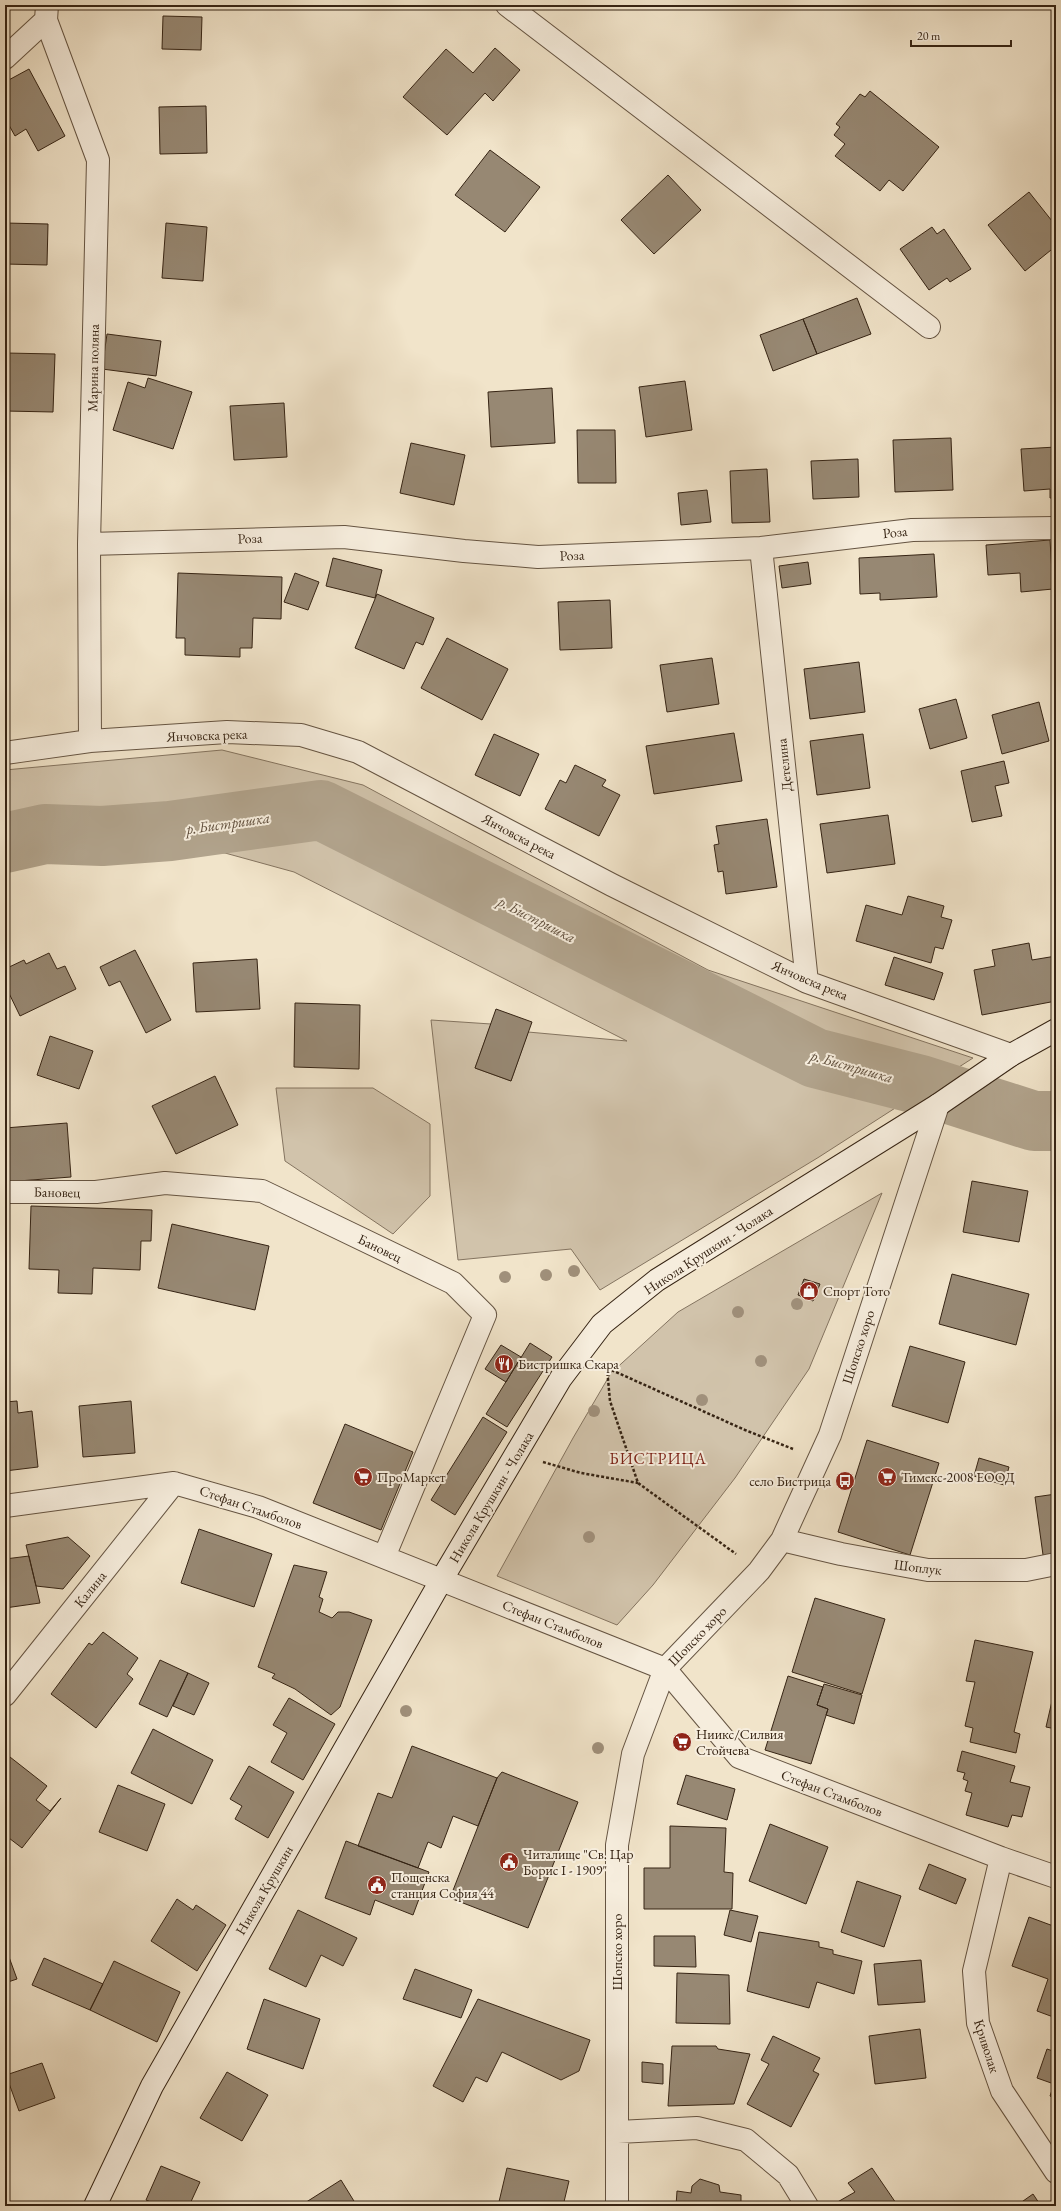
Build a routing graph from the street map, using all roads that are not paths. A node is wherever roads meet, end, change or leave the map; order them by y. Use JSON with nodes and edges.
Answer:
{"nodes":[{"id":1,"x":507,"y":5,"type":"edge"},
{"id":2,"x":46,"y":13,"type":"edge"},
{"id":3,"x":5,"y":58,"type":"edge"},
{"id":4,"x":929,"y":326,"type":"dead end"},
{"id":5,"x":1056,"y":528,"type":"edge"},
{"id":6,"x":89,"y":544,"type":"junction"},
{"id":7,"x":761,"y":548,"type":"junction"},
{"id":8,"x":90,"y":741,"type":"junction"},
{"id":9,"x":5,"y":753,"type":"edge"},
{"id":10,"x":807,"y":982,"type":"junction"},
{"id":11,"x":1056,"y":1030,"type":"edge"},
{"id":12,"x":1003,"y":1060,"type":"junction"},
{"id":13,"x":938,"y":1105,"type":"junction"},
{"id":14,"x":5,"y":1192,"type":"edge"},
{"id":15,"x":174,"y":1483,"type":"junction"},
{"id":16,"x":5,"y":1506,"type":"edge"},
{"id":17,"x":782,"y":1540,"type":"junction"},
{"id":18,"x":384,"y":1557,"type":"junction"},
{"id":19,"x":1056,"y":1564,"type":"edge"},
{"id":20,"x":442,"y":1579,"type":"junction"},
{"id":21,"x":665,"y":1669,"type":"junction"},
{"id":22,"x":5,"y":1695,"type":"edge"},
{"id":23,"x":1001,"y":1858,"type":"junction"},
{"id":24,"x":1056,"y":1877,"type":"edge"},
{"id":25,"x":618,"y":2132,"type":"junction"},
{"id":26,"x":1056,"y":2172,"type":"edge"},
{"id":27,"x":95,"y":2206,"type":"edge"},
{"id":28,"x":617,"y":2206,"type":"edge"},
{"id":29,"x":807,"y":2206,"type":"edge"}],
"edges":[{"from":1,"to":4,"type":"street"},
{"from":2,"to":3,"type":"street"},
{"from":2,"to":6,"type":"street","name":"Марина поляна"},
{"from":5,"to":7,"type":"street","name":"Роза"},
{"from":6,"to":7,"type":"street","name":"Роза"},
{"from":6,"to":8,"type":"street","name":"Марина поляна"},
{"from":7,"to":10,"type":"street","name":"Детелина"},
{"from":8,"to":9,"type":"street","name":"Янчовска река"},
{"from":8,"to":10,"type":"street","name":"Янчовска река"},
{"from":10,"to":12,"type":"street","name":"Янчовска река"},
{"from":11,"to":12,"type":"street"},
{"from":12,"to":13,"type":"street","name":"Никола Крушкин - Чолака"},
{"from":13,"to":17,"type":"street","name":"Шопско хоро"},
{"from":13,"to":20,"type":"street","name":"Никола Крушкин - Чолака"},
{"from":14,"to":18,"type":"street","name":"Бановец"},
{"from":15,"to":16,"type":"street","name":"Стефан Стамболов"},
{"from":15,"to":18,"type":"street","name":"Стефан Стамболов"},
{"from":15,"to":22,"type":"street","name":"Калина"},
{"from":17,"to":19,"type":"street","name":"Шоплук"},
{"from":17,"to":21,"type":"street","name":"Шопско хоро"},
{"from":18,"to":20,"type":"street","name":"Стефан Стамболов"},
{"from":20,"to":21,"type":"street","name":"Стефан Стамболов"},
{"from":20,"to":27,"type":"street","name":"Никола Крушкин"},
{"from":21,"to":23,"type":"street","name":"Стефан Стамболов"},
{"from":21,"to":25,"type":"street","name":"Шопско хоро"},
{"from":23,"to":24,"type":"street","name":"Стефан Стамболов"},
{"from":23,"to":26,"type":"street","name":"Криволак"},
{"from":25,"to":28,"type":"street","name":"Шопско хоро"},
{"from":25,"to":29,"type":"street"}]}
